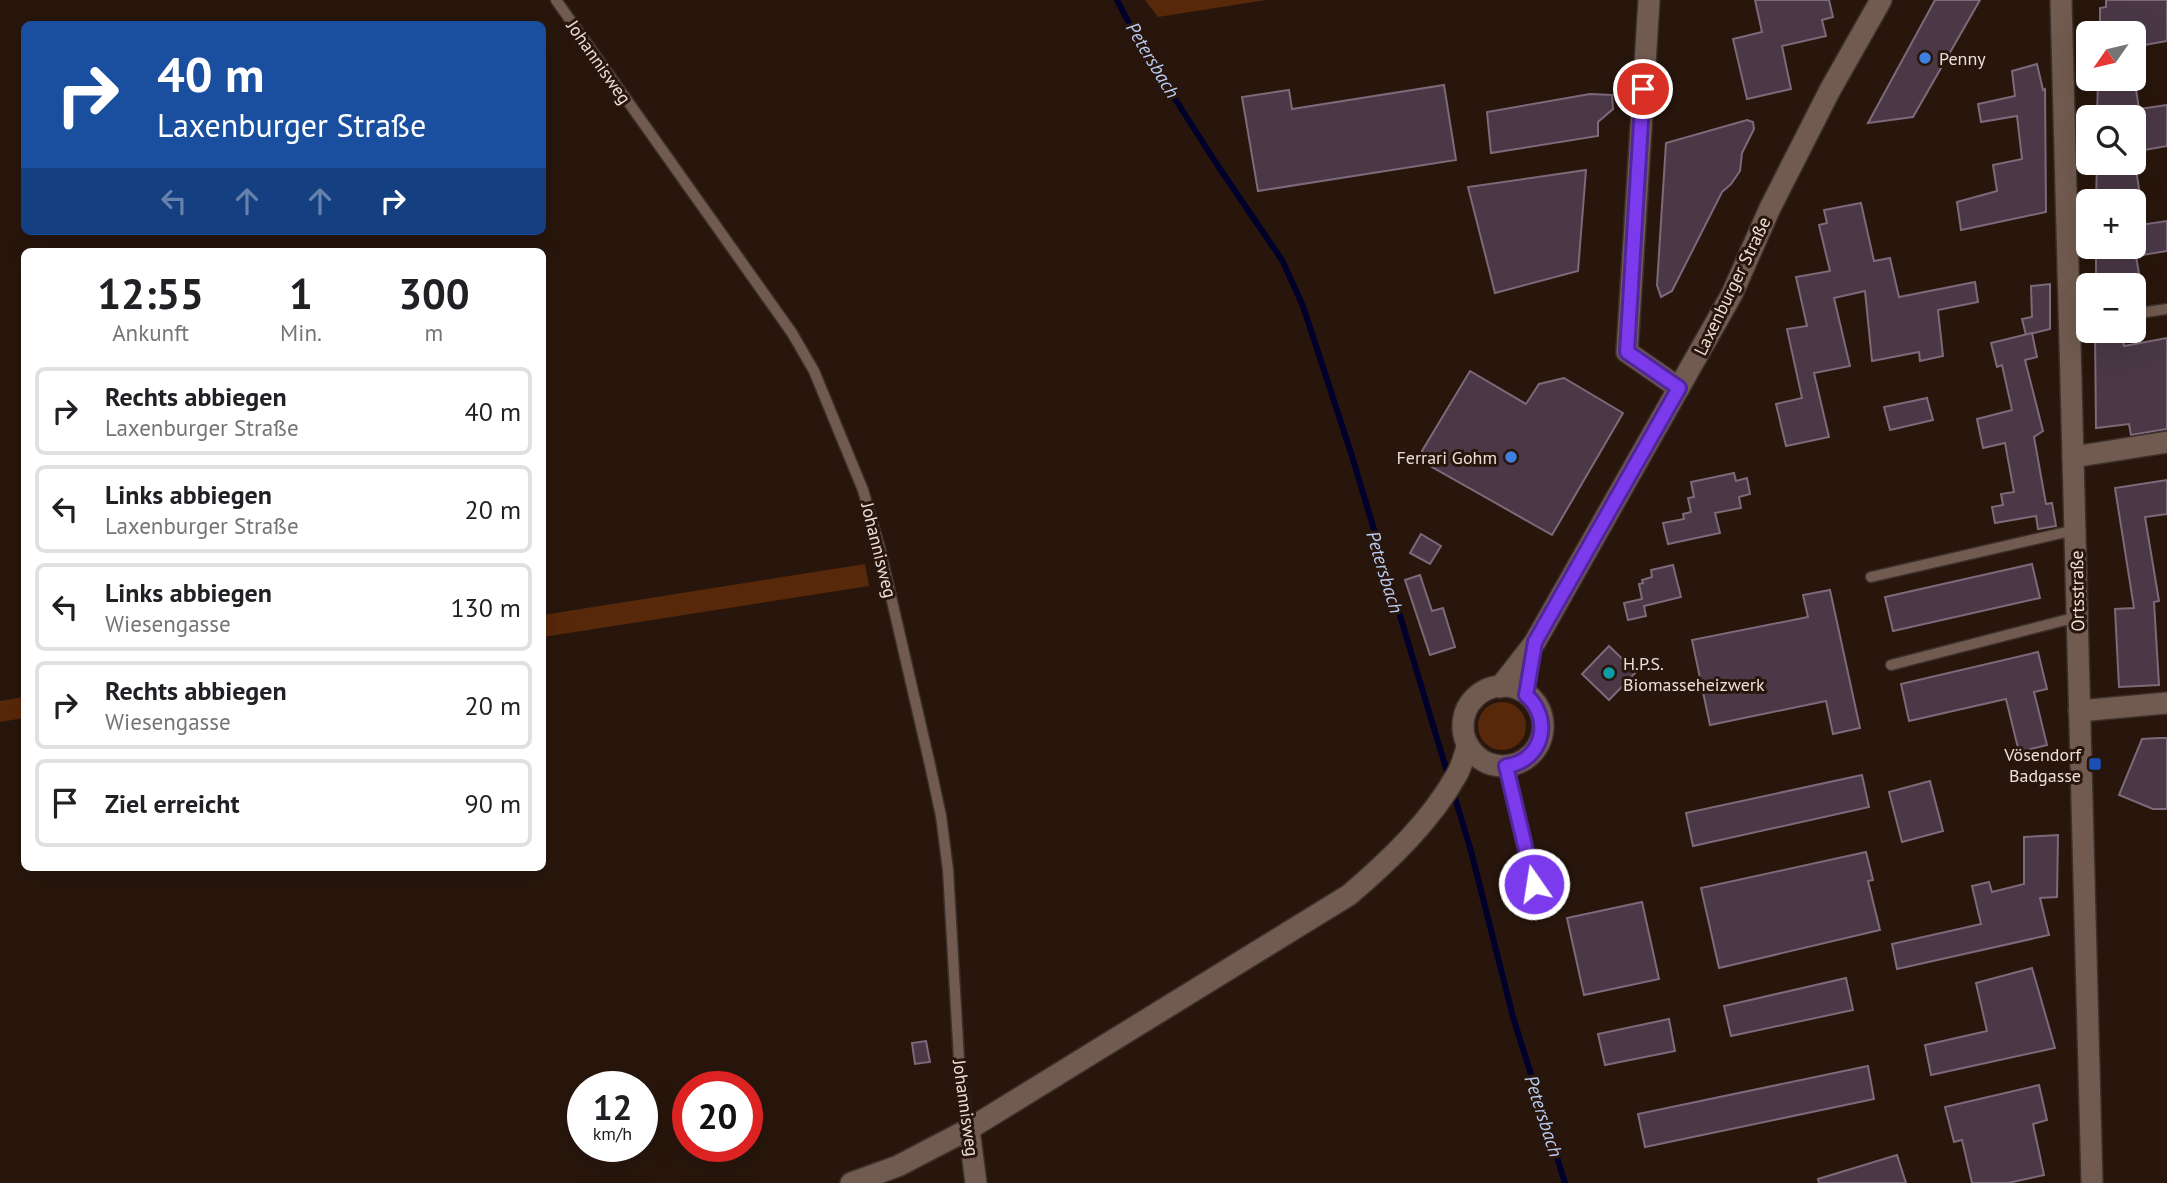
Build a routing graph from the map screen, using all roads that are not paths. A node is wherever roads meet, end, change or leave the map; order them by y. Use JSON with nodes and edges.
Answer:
{"nodes":[{"id":1,"x":556,"y":0,"type":"edge"},
{"id":2,"x":1649,"y":0,"type":"edge"},
{"id":3,"x":1881,"y":0,"type":"edge"},
{"id":4,"x":2061,"y":0,"type":"edge"},
{"id":5,"x":2076,"y":286,"type":"edge"},
{"id":6,"x":2167,"y":309,"type":"edge"},
{"id":7,"x":2146,"y":312,"type":"edge"},
{"id":8,"x":2077,"y":343,"type":"edge"},
{"id":9,"x":1679,"y":388,"type":"junction"},
{"id":10,"x":2167,"y":442,"type":"edge"},
{"id":11,"x":2073,"y":457,"type":"junction"},
{"id":12,"x":2075,"y":530,"type":"junction"},
{"id":13,"x":1871,"y":578,"type":"dead end"},
{"id":14,"x":2077,"y":617,"type":"junction"},
{"id":15,"x":1535,"y":642,"type":"junction"},
{"id":16,"x":1891,"y":665,"type":"dead end"},
{"id":17,"x":1500,"y":687,"type":"junction"},
{"id":18,"x":1526,"y":695,"type":"junction"},
{"id":19,"x":2167,"y":703,"type":"edge"},
{"id":20,"x":2079,"y":711,"type":"junction"},
{"id":21,"x":1468,"y":745,"type":"junction"},
{"id":22,"x":1496,"y":764,"type":"junction"},
{"id":23,"x":1457,"y":775,"type":"junction"},
{"id":24,"x":1534,"y":884,"type":"dead end"},
{"id":25,"x":970,"y":1129,"type":"junction"},
{"id":26,"x":852,"y":1183,"type":"edge"},
{"id":27,"x":976,"y":1183,"type":"edge"},
{"id":28,"x":2092,"y":1183,"type":"edge"}],
"edges":[{"from":1,"to":25,"type":"lane","name":"Johannisweg"},
{"from":2,"to":9,"type":"main road"},
{"from":3,"to":9,"type":"main road","name":"Laxenburger Straße"},
{"from":4,"to":5,"type":"main road","name":"Ortsstraße"},
{"from":6,"to":7,"type":"lane"},
{"from":8,"to":11,"type":"main road","name":"Ortsstraße"},
{"from":9,"to":15,"type":"main road","name":"Laxenburger Straße"},
{"from":10,"to":11,"type":"main road"},
{"from":11,"to":12,"type":"main road","name":"Ortsstraße"},
{"from":12,"to":13,"type":"lane"},
{"from":12,"to":14,"type":"main road","name":"Ortsstraße"},
{"from":14,"to":16,"type":"lane"},
{"from":14,"to":20,"type":"main road","name":"Ortsstraße"},
{"from":15,"to":17,"type":"main road","name":"Laxenburger Straße"},
{"from":15,"to":18,"type":"main road","name":"Laxenburger Straße"},
{"from":17,"to":18,"type":"main road"},
{"from":17,"to":21,"type":"main road","name":"Laxenburger Straße"},
{"from":18,"to":22,"type":"main road"},
{"from":19,"to":20,"type":"main road"},
{"from":20,"to":28,"type":"main road","name":"Ortsstraße"},
{"from":21,"to":22,"type":"main road"},
{"from":21,"to":23,"type":"main road","name":"Laxenburger Straße"},
{"from":22,"to":23,"type":"main road"},
{"from":22,"to":24,"type":"lane"},
{"from":23,"to":25,"type":"main road","name":"Laxenburger Straße"},
{"from":25,"to":26,"type":"main road","name":"Laxenburger Straße"},
{"from":25,"to":27,"type":"main road","name":"Johannisweg"}]}
